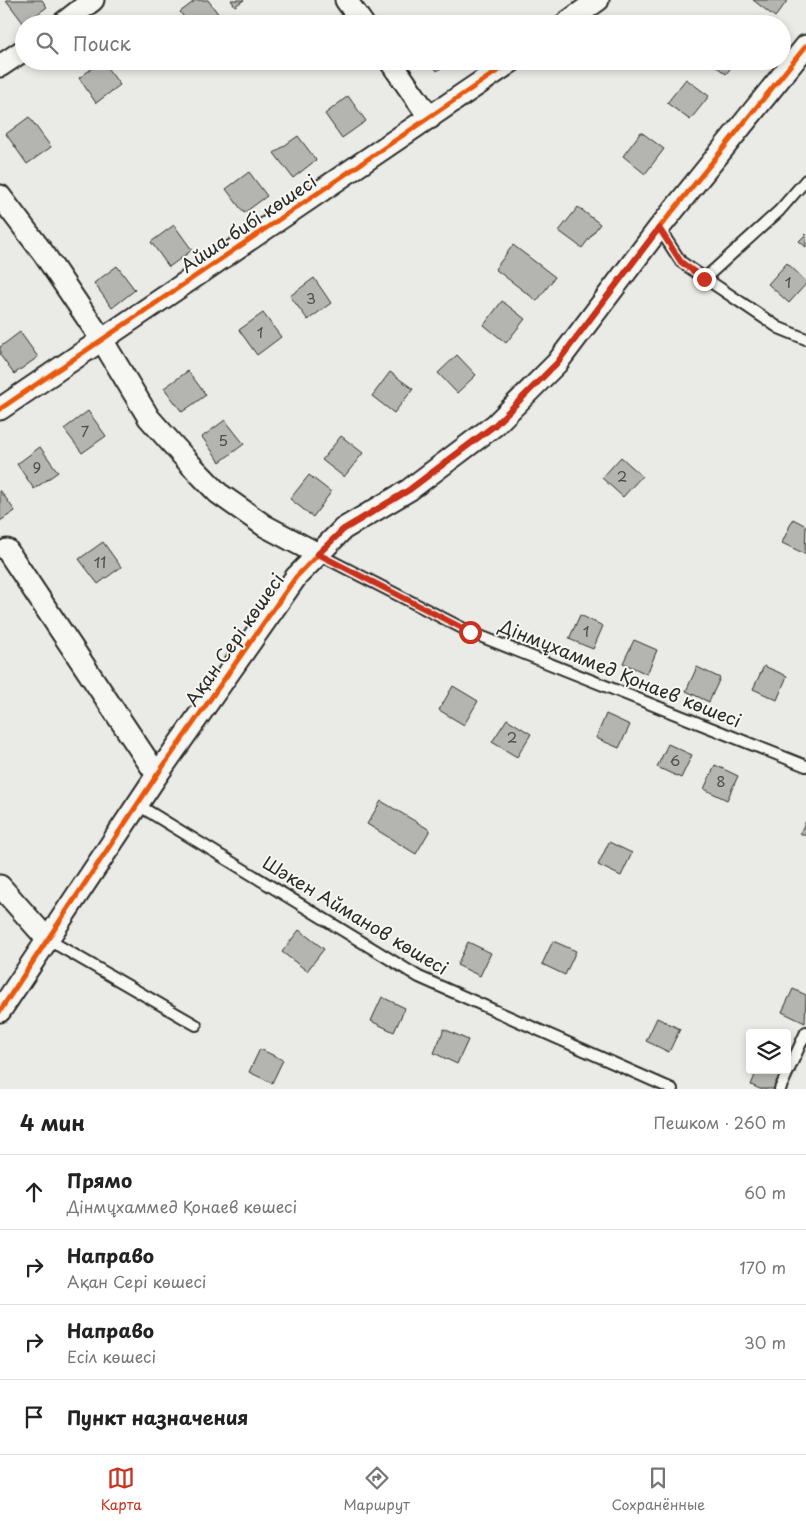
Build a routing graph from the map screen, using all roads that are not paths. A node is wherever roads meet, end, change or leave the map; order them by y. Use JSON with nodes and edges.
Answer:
{"nodes":[{"id":1,"x":93,"y":0,"type":"edge"},
{"id":2,"x":346,"y":0,"type":"edge"},
{"id":3,"x":598,"y":0,"type":"edge"},
{"id":4,"x":74,"y":15,"type":"edge"},
{"id":5,"x":357,"y":15,"type":"edge"},
{"id":6,"x":577,"y":15,"type":"edge"},
{"id":7,"x":806,"y":46,"type":"edge"},
{"id":8,"x":15,"y":56,"type":"edge"},
{"id":9,"x":791,"y":65,"type":"edge"},
{"id":10,"x":0,"y":66,"type":"edge"},
{"id":11,"x":396,"y":70,"type":"edge"},
{"id":12,"x":499,"y":70,"type":"edge"},
{"id":13,"x":787,"y":70,"type":"edge"},
{"id":14,"x":430,"y":118,"type":"junction"},
{"id":15,"x":806,"y":180,"type":"edge"},
{"id":16,"x":0,"y":196,"type":"edge"},
{"id":17,"x":659,"y":228,"type":"junction"},
{"id":18,"x":704,"y":279,"type":"junction"},
{"id":19,"x":806,"y":339,"type":"edge"},
{"id":20,"x":102,"y":340,"type":"junction"},
{"id":21,"x":0,"y":409,"type":"edge"},
{"id":22,"x":7,"y":550,"type":"dead end"},
{"id":23,"x":318,"y":554,"type":"junction"},
{"id":24,"x":806,"y":766,"type":"edge"},
{"id":25,"x":157,"y":776,"type":"junction"},
{"id":26,"x":138,"y":805,"type":"junction"},
{"id":27,"x":0,"y":886,"type":"edge"},
{"id":28,"x":47,"y":939,"type":"junction"},
{"id":29,"x":0,"y":1011,"type":"edge"},
{"id":30,"x":196,"y":1025,"type":"dead end"},
{"id":31,"x":806,"y":1032,"type":"edge"},
{"id":32,"x":672,"y":1089,"type":"edge"},
{"id":33,"x":780,"y":1089,"type":"edge"}],
"edges":[{"from":1,"to":4,"type":"street"},
{"from":2,"to":5,"type":"street"},
{"from":3,"to":6,"type":"street"},
{"from":7,"to":9,"type":"street","name":"Ақан Сері көшесі"},
{"from":8,"to":10,"type":"street"},
{"from":11,"to":14,"type":"street"},
{"from":12,"to":14,"type":"street","name":"Айша бибі көшесі"},
{"from":13,"to":17,"type":"street","name":"Ақан Сері көшесі"},
{"from":14,"to":20,"type":"street","name":"Айша бибі көшесі"},
{"from":15,"to":18,"type":"lane"},
{"from":16,"to":20,"type":"street"},
{"from":17,"to":18,"type":"lane"},
{"from":17,"to":23,"type":"street","name":"Ақан Сері көшесі"},
{"from":18,"to":19,"type":"lane"},
{"from":20,"to":21,"type":"street","name":"Айша бибі көшесі"},
{"from":20,"to":23,"type":"street"},
{"from":22,"to":25,"type":"street"},
{"from":23,"to":24,"type":"lane","name":"Дінмұхаммед Қонаев көшесі"},
{"from":23,"to":25,"type":"street","name":"Ақан Сері көшесі"},
{"from":25,"to":26,"type":"street","name":"Ақан Сері көшесі"},
{"from":26,"to":28,"type":"street","name":"Ақан Сері көшесі"},
{"from":26,"to":32,"type":"lane","name":"Шәкен Айманов көшесі"},
{"from":27,"to":28,"type":"street"},
{"from":28,"to":29,"type":"street","name":"Ақан Сері көшесі"},
{"from":28,"to":30,"type":"lane"},
{"from":31,"to":33,"type":"lane"}]}
